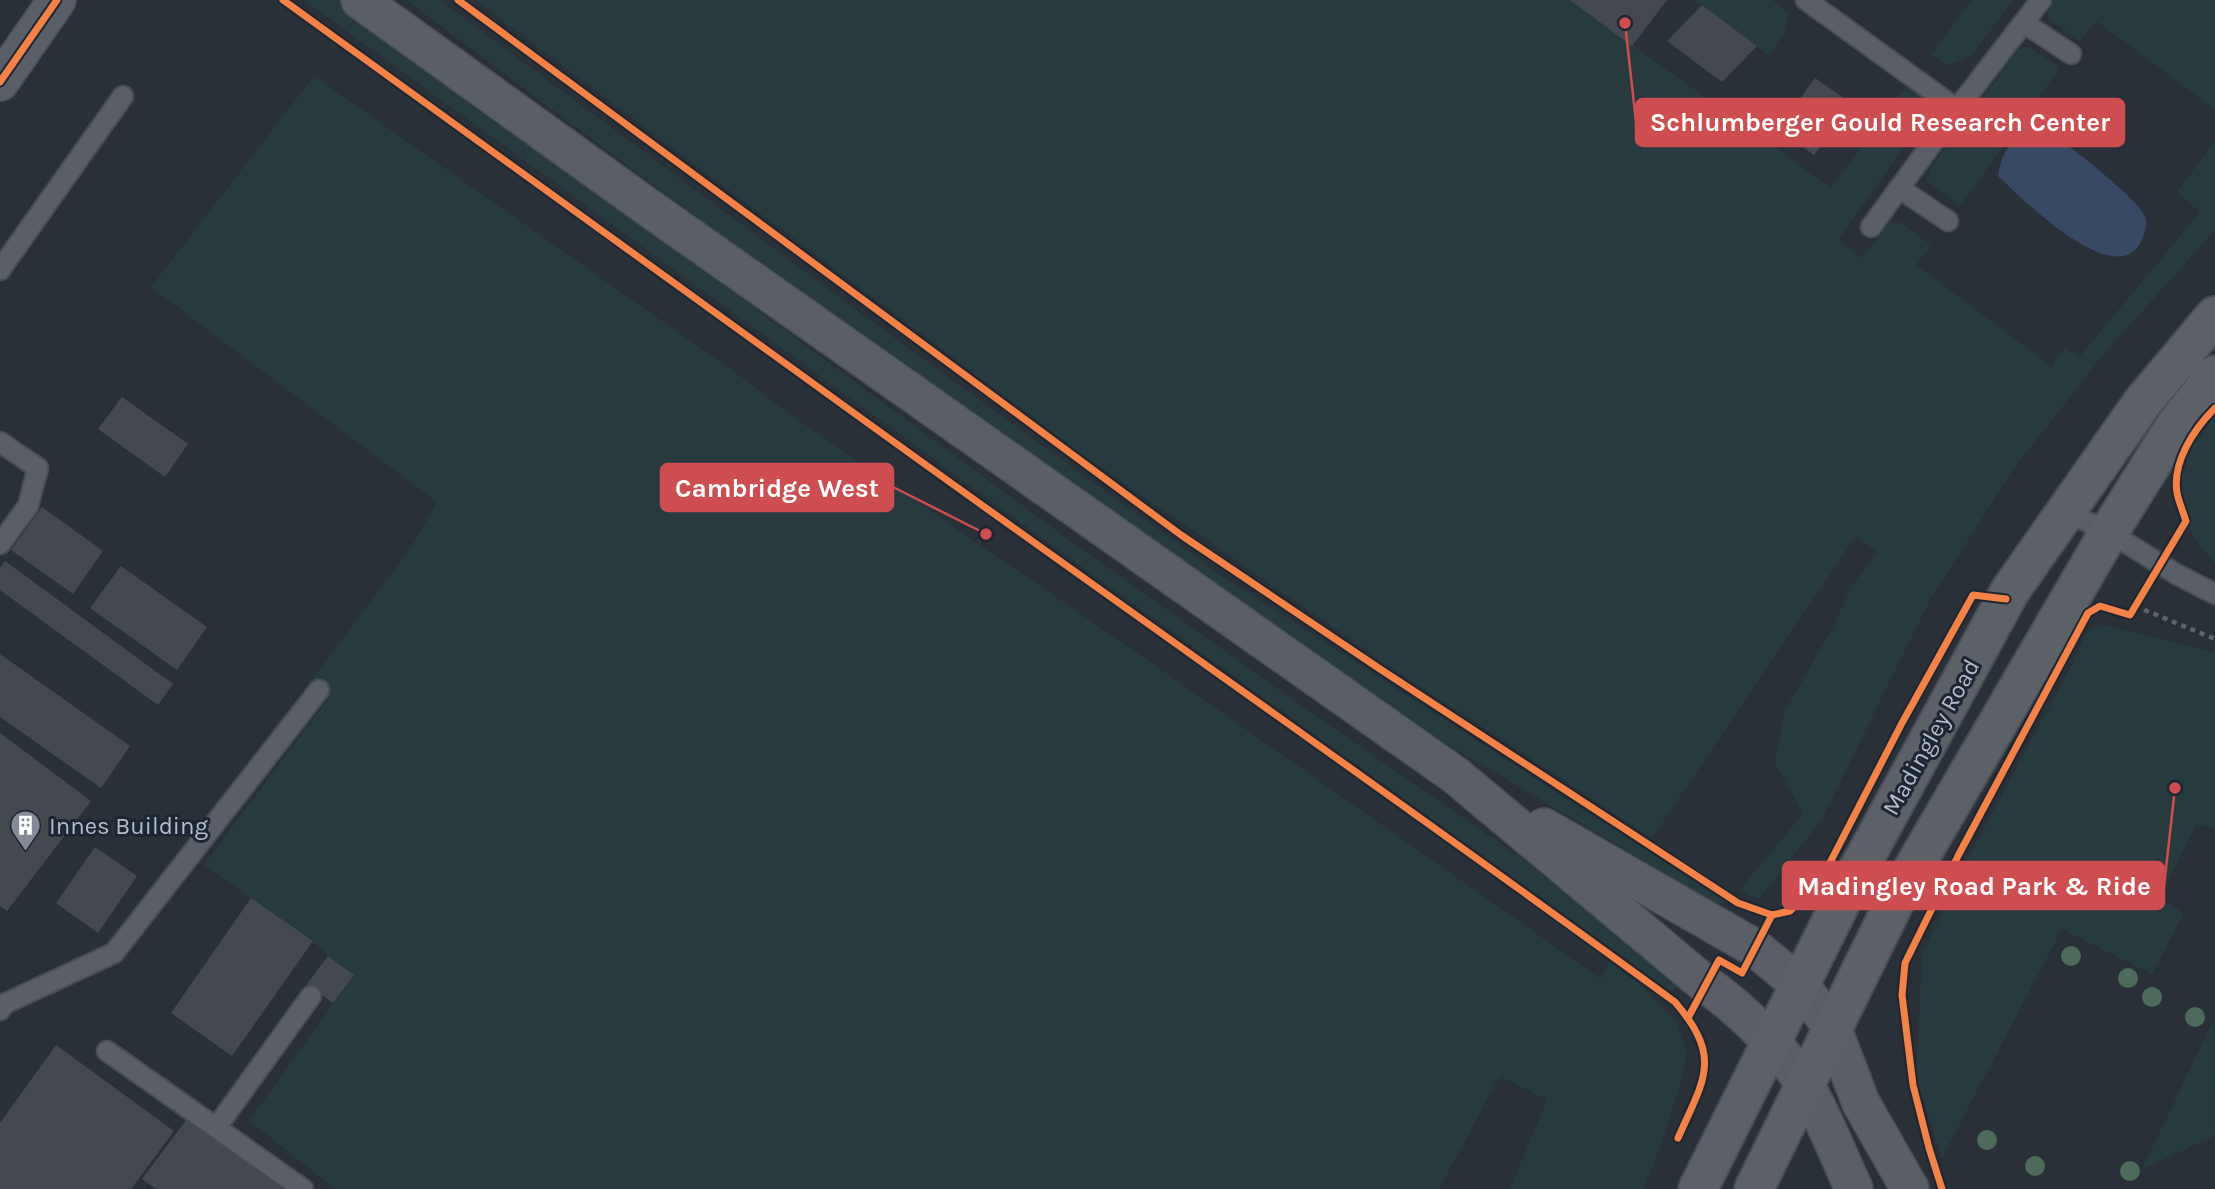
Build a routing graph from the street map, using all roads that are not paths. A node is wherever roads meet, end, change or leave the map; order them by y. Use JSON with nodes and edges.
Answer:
{"nodes":[{"id":1,"x":57,"y":0,"type":"edge"},
{"id":2,"x":360,"y":0,"type":"edge"},
{"id":3,"x":1806,"y":0,"type":"edge"},
{"id":4,"x":2041,"y":0,"type":"edge"},
{"id":5,"x":2024,"y":23,"type":"junction"},
{"id":6,"x":2071,"y":54,"type":"dead end"},
{"id":7,"x":0,"y":82,"type":"edge"},
{"id":8,"x":123,"y":96,"type":"dead end"},
{"id":9,"x":1957,"y":109,"type":"junction"},
{"id":10,"x":1899,"y":188,"type":"junction"},
{"id":11,"x":1948,"y":221,"type":"dead end"},
{"id":12,"x":1871,"y":228,"type":"dead end"},
{"id":13,"x":0,"y":270,"type":"edge"},
{"id":14,"x":2215,"y":316,"type":"edge"},
{"id":15,"x":2215,"y":375,"type":"edge"},
{"id":16,"x":0,"y":442,"type":"edge"},
{"id":17,"x":2064,"y":511,"type":"junction"},
{"id":18,"x":2109,"y":532,"type":"junction"},
{"id":19,"x":0,"y":544,"type":"edge"},
{"id":20,"x":2215,"y":594,"type":"edge"},
{"id":21,"x":319,"y":690,"type":"dead end"},
{"id":22,"x":1455,"y":775,"type":"junction"},
{"id":23,"x":1800,"y":985,"type":"junction"},
{"id":24,"x":311,"y":996,"type":"dead end"},
{"id":25,"x":0,"y":1010,"type":"edge"},
{"id":26,"x":1832,"y":1027,"type":"junction"},
{"id":27,"x":1771,"y":1043,"type":"junction"},
{"id":28,"x":107,"y":1051,"type":"dead end"},
{"id":29,"x":1805,"y":1086,"type":"junction"},
{"id":30,"x":216,"y":1128,"type":"junction"},
{"id":31,"x":303,"y":1189,"type":"edge"},
{"id":32,"x":1698,"y":1189,"type":"edge"},
{"id":33,"x":1754,"y":1189,"type":"edge"},
{"id":34,"x":1854,"y":1189,"type":"edge"},
{"id":35,"x":1910,"y":1189,"type":"edge"}],
"edges":[{"from":1,"to":7,"type":"street"},
{"from":2,"to":22,"type":"street"},
{"from":3,"to":9,"type":"lane"},
{"from":4,"to":5,"type":"lane"},
{"from":5,"to":6,"type":"lane"},
{"from":5,"to":9,"type":"lane"},
{"from":8,"to":13,"type":"lane"},
{"from":9,"to":10,"type":"lane"},
{"from":10,"to":11,"type":"lane"},
{"from":10,"to":12,"type":"lane"},
{"from":14,"to":17,"type":"main road","name":"Madingley Road"},
{"from":15,"to":18,"type":"main road","name":"Madingley Road"},
{"from":16,"to":19,"type":"lane"},
{"from":17,"to":18,"type":"lane"},
{"from":17,"to":23,"type":"main road","name":"Madingley Road"},
{"from":18,"to":20,"type":"lane"},
{"from":18,"to":26,"type":"main road","name":"Madingley Road"},
{"from":21,"to":25,"type":"lane"},
{"from":22,"to":23,"type":"street"},
{"from":22,"to":27,"type":"street"},
{"from":23,"to":26,"type":"street"},
{"from":23,"to":27,"type":"main road","name":"Madingley Road"},
{"from":24,"to":30,"type":"lane"},
{"from":26,"to":29,"type":"main road","name":"Madingley Road"},
{"from":26,"to":35,"type":"street"},
{"from":27,"to":29,"type":"street"},
{"from":27,"to":32,"type":"main road","name":"Madingley Road"},
{"from":28,"to":30,"type":"lane"},
{"from":29,"to":33,"type":"main road","name":"Madingley Road"},
{"from":29,"to":34,"type":"street"},
{"from":30,"to":31,"type":"lane"}]}
